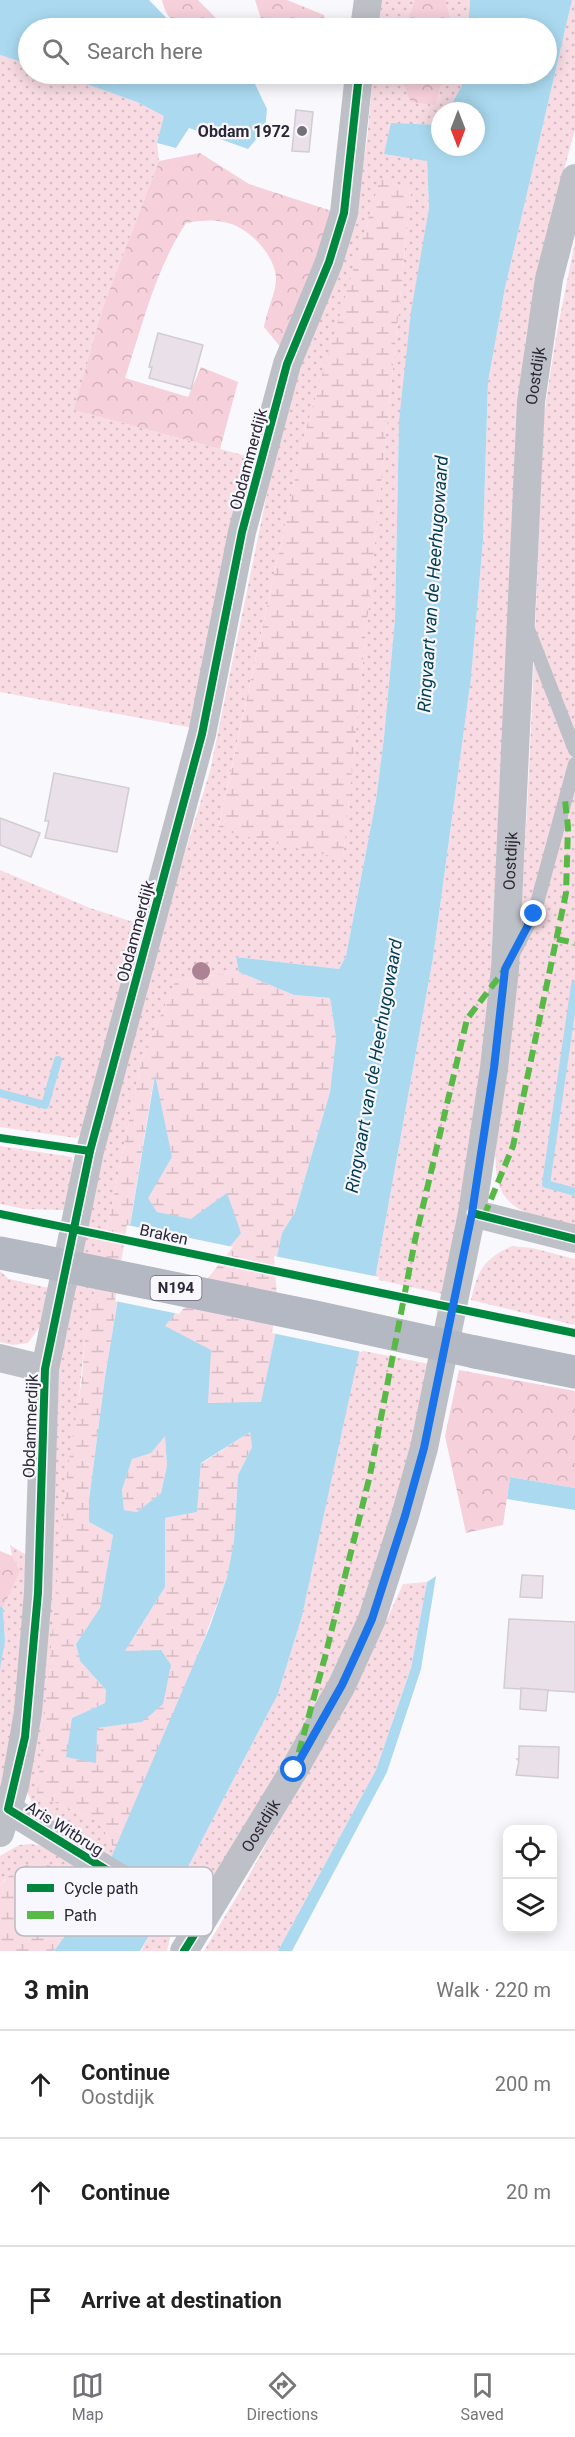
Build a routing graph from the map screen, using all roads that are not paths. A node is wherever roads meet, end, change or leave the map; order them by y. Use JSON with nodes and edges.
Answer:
{"nodes":[{"id":1,"x":368,"y":0,"type":"edge"},
{"id":2,"x":365,"y":18,"type":"edge"},
{"id":3,"x":358,"y":84,"type":"edge"},
{"id":4,"x":575,"y":178,"type":"edge"},
{"id":5,"x":523,"y":615,"type":"junction"},
{"id":6,"x":575,"y":750,"type":"edge"},
{"id":7,"x":575,"y":764,"type":"edge"},
{"id":8,"x":505,"y":969,"type":"junction"},
{"id":9,"x":472,"y":1213,"type":"junction"},
{"id":10,"x":575,"y":1239,"type":"edge"},
{"id":11,"x":0,"y":1253,"type":"edge"},
{"id":12,"x":0,"y":1358,"type":"edge"},
{"id":13,"x":45,"y":1369,"type":"junction"},
{"id":14,"x":575,"y":1372,"type":"edge"},
{"id":15,"x":4,"y":1821,"type":"edge"},
{"id":16,"x":102,"y":1867,"type":"edge"},
{"id":17,"x":213,"y":1904,"type":"edge"},
{"id":18,"x":193,"y":1936,"type":"edge"},
{"id":19,"x":184,"y":1951,"type":"edge"}],
"edges":[{"from":1,"to":2,"type":"street"},
{"from":3,"to":13,"type":"street","name":"Obdammerdijk"},
{"from":4,"to":5,"type":"street","name":"Oostdijk"},
{"from":5,"to":6,"type":"lane"},
{"from":5,"to":8,"type":"street","name":"Oostdijk"},
{"from":7,"to":8,"type":"lane"},
{"from":8,"to":9,"type":"street","name":"Oostdijk"},
{"from":9,"to":10,"type":"street"},
{"from":9,"to":17,"type":"street","name":"Oostdijk"},
{"from":11,"to":14,"type":"main road","number":"N194","bridge":true},
{"from":12,"to":13,"type":"street"},
{"from":13,"to":15,"type":"street","name":"Obdammerdijk"},
{"from":15,"to":16,"type":"street","name":"Aris Witbrug"},
{"from":18,"to":19,"type":"street","name":"Oostdijk"}]}
